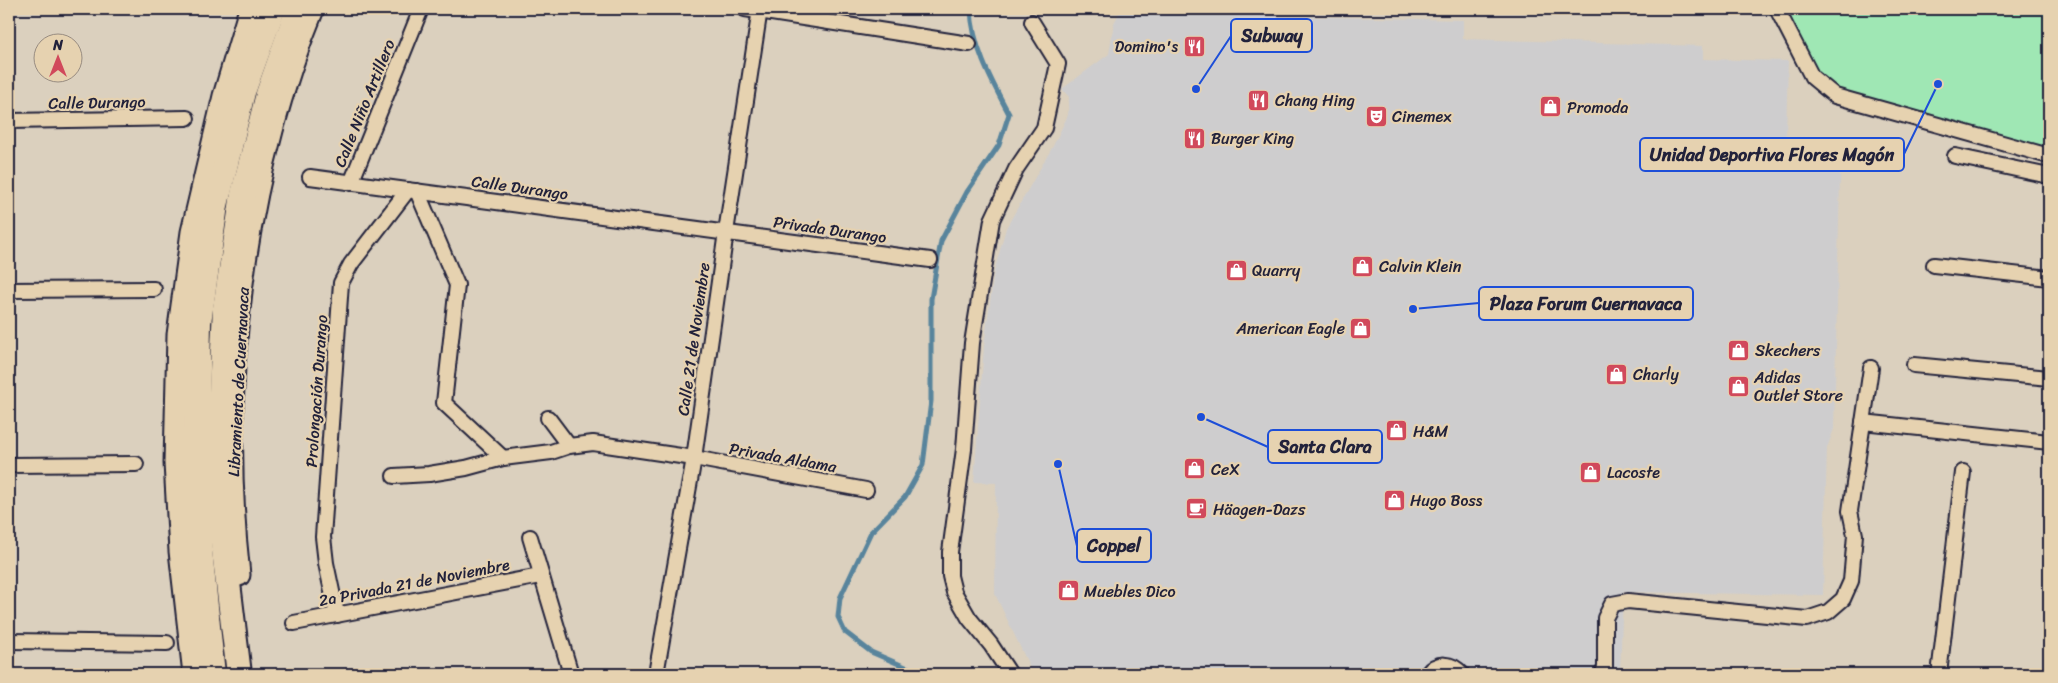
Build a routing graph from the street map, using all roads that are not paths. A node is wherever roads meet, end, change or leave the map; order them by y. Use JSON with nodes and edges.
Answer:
{"nodes":[{"id":1,"x":250,"y":9,"type":"edge"},
{"id":2,"x":273,"y":9,"type":"edge"},
{"id":3,"x":298,"y":9,"type":"edge"},
{"id":4,"x":313,"y":9,"type":"edge"},
{"id":5,"x":421,"y":9,"type":"edge"},
{"id":6,"x":745,"y":9,"type":"edge"},
{"id":7,"x":1778,"y":9,"type":"edge"},
{"id":8,"x":760,"y":10,"type":"edge"},
{"id":9,"x":1032,"y":22,"type":"dead end"},
{"id":10,"x":969,"y":44,"type":"dead end"},
{"id":11,"x":187,"y":118,"type":"dead end"},
{"id":12,"x":9,"y":121,"type":"edge"},
{"id":13,"x":1955,"y":156,"type":"dead end"},
{"id":14,"x":2049,"y":156,"type":"edge"},
{"id":15,"x":2049,"y":176,"type":"edge"},
{"id":16,"x":310,"y":177,"type":"dead end"},
{"id":17,"x":351,"y":183,"type":"junction"},
{"id":18,"x":413,"y":191,"type":"junction"},
{"id":19,"x":726,"y":232,"type":"junction"},
{"id":20,"x":930,"y":260,"type":"dead end"},
{"id":21,"x":1934,"y":265,"type":"dead end"},
{"id":22,"x":2049,"y":278,"type":"edge"},
{"id":23,"x":154,"y":289,"type":"dead end"},
{"id":24,"x":9,"y":290,"type":"edge"},
{"id":25,"x":1914,"y":365,"type":"dead end"},
{"id":26,"x":1871,"y":368,"type":"dead end"},
{"id":27,"x":2049,"y":378,"type":"edge"},
{"id":28,"x":548,"y":418,"type":"dead end"},
{"id":29,"x":1863,"y":422,"type":"junction"},
{"id":30,"x":2049,"y":442,"type":"edge"},
{"id":31,"x":569,"y":446,"type":"junction"},
{"id":32,"x":503,"y":458,"type":"junction"},
{"id":33,"x":694,"y":458,"type":"junction"},
{"id":34,"x":136,"y":464,"type":"dead end"},
{"id":35,"x":9,"y":465,"type":"edge"},
{"id":36,"x":1963,"y":472,"type":"dead end"},
{"id":37,"x":394,"y":476,"type":"dead end"},
{"id":38,"x":866,"y":490,"type":"dead end"},
{"id":39,"x":530,"y":537,"type":"dead end"},
{"id":40,"x":540,"y":576,"type":"junction"},
{"id":41,"x":336,"y":615,"type":"junction"},
{"id":42,"x":294,"y":623,"type":"dead end"},
{"id":43,"x":9,"y":641,"type":"edge"},
{"id":44,"x":167,"y":643,"type":"dead end"},
{"id":45,"x":194,"y":674,"type":"edge"},
{"id":46,"x":213,"y":674,"type":"edge"},
{"id":47,"x":238,"y":674,"type":"edge"},
{"id":48,"x":249,"y":674,"type":"edge"},
{"id":49,"x":571,"y":674,"type":"edge"},
{"id":50,"x":656,"y":674,"type":"edge"},
{"id":51,"x":1010,"y":674,"type":"edge"},
{"id":52,"x":1427,"y":674,"type":"edge"},
{"id":53,"x":1462,"y":674,"type":"edge"},
{"id":54,"x":1602,"y":674,"type":"edge"},
{"id":55,"x":1939,"y":674,"type":"edge"}],
"edges":[{"from":1,"to":45,"type":"main road"},
{"from":2,"to":46,"type":"highway"},
{"from":3,"to":47,"type":"highway"},
{"from":4,"to":48,"type":"main road","name":"Libramiento de Cuernavaca"},
{"from":5,"to":17,"type":"street","name":"Calle Niño Artillero"},
{"from":6,"to":8,"type":"street"},
{"from":7,"to":14,"type":"street"},
{"from":8,"to":10,"type":"street"},
{"from":8,"to":19,"type":"street","name":"Calle 21 de Noviembre"},
{"from":9,"to":51,"type":"street"},
{"from":11,"to":12,"type":"street","name":"Calle Durango"},
{"from":13,"to":15,"type":"street"},
{"from":16,"to":17,"type":"street","name":"Calle Durango"},
{"from":17,"to":18,"type":"street","name":"Calle Durango"},
{"from":18,"to":19,"type":"street","name":"Calle Durango"},
{"from":18,"to":32,"type":"street"},
{"from":18,"to":41,"type":"street","name":"Prolongación Durango"},
{"from":19,"to":20,"type":"street","name":"Privada Durango"},
{"from":19,"to":33,"type":"street","name":"Calle 21 de Noviembre"},
{"from":21,"to":22,"type":"street"},
{"from":23,"to":24,"type":"street"},
{"from":25,"to":27,"type":"street"},
{"from":26,"to":29,"type":"street"},
{"from":28,"to":31,"type":"street"},
{"from":29,"to":30,"type":"street"},
{"from":29,"to":54,"type":"street"},
{"from":31,"to":32,"type":"street","name":"Privada Aldama"},
{"from":31,"to":33,"type":"street","name":"Privada Aldama"},
{"from":32,"to":37,"type":"street"},
{"from":33,"to":38,"type":"street","name":"Privada Aldama"},
{"from":33,"to":50,"type":"street","name":"Calle 21 de Noviembre"},
{"from":34,"to":35,"type":"street"},
{"from":36,"to":55,"type":"street"},
{"from":39,"to":40,"type":"street"},
{"from":40,"to":41,"type":"street","name":"2a Privada 21 de Noviembre"},
{"from":40,"to":49,"type":"street"},
{"from":41,"to":42,"type":"street","name":"2a Privada 21 de Noviembre"},
{"from":43,"to":44,"type":"street"},
{"from":52,"to":53,"type":"street"}]}
